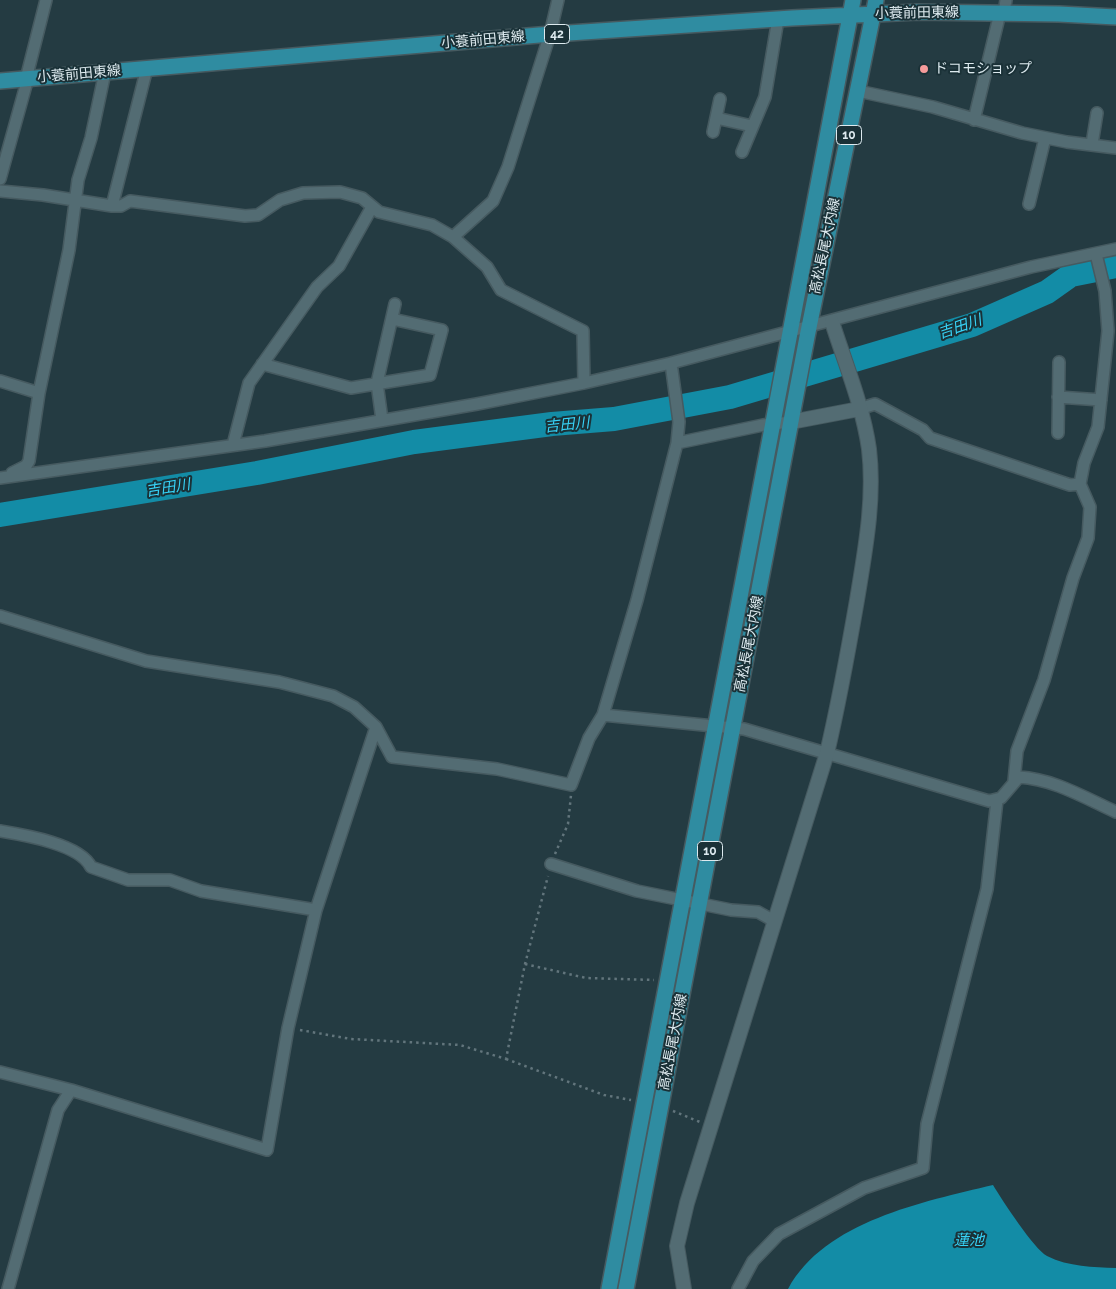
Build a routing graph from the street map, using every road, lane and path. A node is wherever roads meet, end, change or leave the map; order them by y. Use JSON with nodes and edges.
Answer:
{"nodes":[{"id":1,"x":46,"y":0,"type":"edge"},
{"id":2,"x":558,"y":0,"type":"edge"},
{"id":3,"x":853,"y":0,"type":"edge"},
{"id":4,"x":875,"y":7,"type":"edge"},
{"id":5,"x":1003,"y":9,"type":"edge"},
{"id":6,"x":850,"y":15,"type":"junction"},
{"id":7,"x":1116,"y":17,"type":"edge"},
{"id":8,"x":778,"y":19,"type":"junction"},
{"id":9,"x":550,"y":34,"type":"junction"},
{"id":10,"x":147,"y":68,"type":"junction"},
{"id":11,"x":105,"y":72,"type":"junction"},
{"id":12,"x":27,"y":78,"type":"junction"},
{"id":13,"x":0,"y":81,"type":"edge"},
{"id":14,"x":858,"y":91,"type":"junction"},
{"id":15,"x":720,"y":99,"type":"dead end"},
{"id":16,"x":1097,"y":113,"type":"dead end"},
{"id":17,"x":716,"y":118,"type":"junction"},
{"id":18,"x":974,"y":120,"type":"junction"},
{"id":19,"x":752,"y":126,"type":"junction"},
{"id":20,"x":713,"y":132,"type":"dead end"},
{"id":21,"x":1046,"y":138,"type":"junction"},
{"id":22,"x":1092,"y":144,"type":"junction"},
{"id":23,"x":1116,"y":148,"type":"edge"},
{"id":24,"x":742,"y":152,"type":"dead end"},
{"id":25,"x":0,"y":179,"type":"edge"},
{"id":26,"x":0,"y":191,"type":"edge"},
{"id":27,"x":75,"y":200,"type":"junction"},
{"id":28,"x":1029,"y":204,"type":"dead end"},
{"id":29,"x":112,"y":206,"type":"junction"},
{"id":30,"x":372,"y":207,"type":"junction"},
{"id":31,"x":453,"y":237,"type":"junction"},
{"id":32,"x":1116,"y":250,"type":"edge"},
{"id":33,"x":1098,"y":259,"type":"junction"},
{"id":34,"x":395,"y":304,"type":"dead end"},
{"id":35,"x":392,"y":319,"type":"junction"},
{"id":36,"x":834,"y":328,"type":"junction"},
{"id":37,"x":808,"y":332,"type":"junction"},
{"id":38,"x":789,"y":337,"type":"junction"},
{"id":39,"x":1059,"y":362,"type":"dead end"},
{"id":40,"x":671,"y":363,"type":"junction"},
{"id":41,"x":262,"y":364,"type":"junction"},
{"id":42,"x":0,"y":381,"type":"edge"},
{"id":43,"x":377,"y":383,"type":"junction"},
{"id":44,"x":584,"y":383,"type":"junction"},
{"id":45,"x":39,"y":392,"type":"junction"},
{"id":46,"x":1058,"y":397,"type":"junction"},
{"id":47,"x":1101,"y":400,"type":"junction"},
{"id":48,"x":858,"y":409,"type":"junction"},
{"id":49,"x":792,"y":417,"type":"junction"},
{"id":50,"x":382,"y":420,"type":"junction"},
{"id":51,"x":773,"y":421,"type":"junction"},
{"id":52,"x":1058,"y":433,"type":"dead end"},
{"id":53,"x":677,"y":443,"type":"junction"},
{"id":54,"x":233,"y":445,"type":"junction"},
{"id":55,"x":2,"y":478,"type":"edge"},
{"id":56,"x":1080,"y":484,"type":"junction"},
{"id":57,"x":0,"y":616,"type":"edge"},
{"id":58,"x":603,"y":714,"type":"junction"},
{"id":59,"x":716,"y":725,"type":"junction"},
{"id":60,"x":376,"y":727,"type":"junction"},
{"id":61,"x":733,"y":728,"type":"junction"},
{"id":62,"x":827,"y":753,"type":"junction"},
{"id":63,"x":1014,"y":780,"type":"junction"},
{"id":64,"x":996,"y":800,"type":"junction"},
{"id":65,"x":1116,"y":812,"type":"edge"},
{"id":66,"x":0,"y":831,"type":"edge"},
{"id":67,"x":551,"y":864,"type":"dead end"},
{"id":68,"x":683,"y":900,"type":"junction"},
{"id":69,"x":700,"y":904,"type":"junction"},
{"id":70,"x":316,"y":910,"type":"junction"},
{"id":71,"x":774,"y":921,"type":"junction"},
{"id":72,"x":658,"y":980,"type":"dead end"},
{"id":73,"x":288,"y":1028,"type":"junction"},
{"id":74,"x":506,"y":1059,"type":"junction"},
{"id":75,"x":0,"y":1072,"type":"edge"},
{"id":76,"x":71,"y":1090,"type":"junction"},
{"id":77,"x":634,"y":1101,"type":"dead end"},
{"id":78,"x":669,"y":1109,"type":"dead end"},
{"id":79,"x":711,"y":1127,"type":"junction"},
{"id":80,"x":0,"y":1286,"type":"edge"},
{"id":81,"x":8,"y":1289,"type":"edge"},
{"id":82,"x":609,"y":1289,"type":"edge"},
{"id":83,"x":626,"y":1289,"type":"edge"},
{"id":84,"x":684,"y":1289,"type":"edge"},
{"id":85,"x":738,"y":1289,"type":"edge"}],
"edges":[{"from":1,"to":12,"type":"street"},
{"from":2,"to":9,"type":"street"},
{"from":3,"to":6,"type":"main road","name":"高松長尾大内線","number":"10"},
{"from":4,"to":5,"type":"main road","name":"小蓑前田東線","number":"42"},
{"from":4,"to":6,"type":"main road","name":"小蓑前田東線","number":"42"},
{"from":4,"to":14,"type":"main road","name":"高松長尾大内線","number":"10"},
{"from":5,"to":7,"type":"main road","name":"小蓑前田東線","number":"42"},
{"from":5,"to":18,"type":"street"},
{"from":6,"to":8,"type":"main road","name":"小蓑前田東線","number":"42"},
{"from":6,"to":38,"type":"main road","name":"高松長尾大内線","number":"10"},
{"from":8,"to":9,"type":"main road","name":"小蓑前田東線","number":"42"},
{"from":8,"to":19,"type":"street"},
{"from":9,"to":10,"type":"main road","name":"小蓑前田東線","number":"42"},
{"from":9,"to":31,"type":"street"},
{"from":10,"to":11,"type":"main road","name":"小蓑前田東線","number":"42"},
{"from":10,"to":29,"type":"street"},
{"from":11,"to":12,"type":"main road","name":"小蓑前田東線","number":"42"},
{"from":11,"to":27,"type":"street"},
{"from":12,"to":13,"type":"main road","name":"小蓑前田東線","number":"42"},
{"from":12,"to":25,"type":"street"},
{"from":14,"to":18,"type":"street"},
{"from":14,"to":37,"type":"main road","name":"高松長尾大内線","number":"10"},
{"from":15,"to":17,"type":"street"},
{"from":16,"to":22,"type":"street"},
{"from":17,"to":19,"type":"street"},
{"from":17,"to":20,"type":"street"},
{"from":18,"to":21,"type":"street"},
{"from":19,"to":24,"type":"street"},
{"from":21,"to":22,"type":"street"},
{"from":21,"to":28,"type":"street"},
{"from":22,"to":23,"type":"street"},
{"from":26,"to":27,"type":"street"},
{"from":27,"to":29,"type":"street"},
{"from":27,"to":45,"type":"street"},
{"from":29,"to":30,"type":"street"},
{"from":30,"to":31,"type":"street"},
{"from":30,"to":41,"type":"street"},
{"from":31,"to":44,"type":"street"},
{"from":32,"to":33,"type":"street"},
{"from":33,"to":36,"type":"street"},
{"from":33,"to":47,"type":"street"},
{"from":34,"to":35,"type":"street"},
{"from":35,"to":43,"type":"street"},
{"from":35,"to":43,"type":"street"},
{"from":36,"to":37,"type":"street"},
{"from":36,"to":48,"type":"street"},
{"from":37,"to":38,"type":"street"},
{"from":37,"to":49,"type":"main road","name":"高松長尾大内線","number":"10"},
{"from":38,"to":40,"type":"street"},
{"from":38,"to":51,"type":"main road","name":"高松長尾大内線","number":"10"},
{"from":39,"to":46,"type":"street"},
{"from":40,"to":44,"type":"street"},
{"from":40,"to":53,"type":"street"},
{"from":41,"to":43,"type":"street"},
{"from":41,"to":54,"type":"street"},
{"from":42,"to":45,"type":"street"},
{"from":43,"to":50,"type":"street"},
{"from":44,"to":50,"type":"street"},
{"from":45,"to":55,"type":"street"},
{"from":46,"to":47,"type":"street"},
{"from":46,"to":52,"type":"street"},
{"from":47,"to":56,"type":"street"},
{"from":48,"to":49,"type":"street"},
{"from":48,"to":56,"type":"street"},
{"from":48,"to":62,"type":"street"},
{"from":49,"to":51,"type":"street"},
{"from":49,"to":61,"type":"main road","name":"高松長尾大内線","number":"10"},
{"from":50,"to":54,"type":"street"},
{"from":51,"to":53,"type":"street"},
{"from":51,"to":59,"type":"main road","name":"高松長尾大内線","number":"10"},
{"from":53,"to":58,"type":"street"},
{"from":54,"to":55,"type":"street"},
{"from":56,"to":63,"type":"street"},
{"from":57,"to":60,"type":"street"},
{"from":58,"to":59,"type":"street"},
{"from":58,"to":60,"type":"street"},
{"from":59,"to":61,"type":"street"},
{"from":59,"to":68,"type":"main road","name":"高松長尾大内線","number":"10"},
{"from":60,"to":70,"type":"street"},
{"from":61,"to":62,"type":"street"},
{"from":61,"to":69,"type":"main road","name":"高松長尾大内線","number":"10"},
{"from":62,"to":64,"type":"street"},
{"from":62,"to":71,"type":"street"},
{"from":63,"to":64,"type":"street"},
{"from":63,"to":65,"type":"street"},
{"from":64,"to":85,"type":"street"},
{"from":66,"to":70,"type":"street"},
{"from":67,"to":68,"type":"street"},
{"from":68,"to":69,"type":"street"},
{"from":68,"to":82,"type":"main road","name":"高松長尾大内線","number":"10"},
{"from":69,"to":71,"type":"street"},
{"from":69,"to":83,"type":"main road","name":"高松長尾大内線","number":"10"},
{"from":70,"to":73,"type":"street"},
{"from":71,"to":79,"type":"street"},
{"from":72,"to":74,"type":"path"},
{"from":73,"to":74,"type":"path"},
{"from":73,"to":76,"type":"street"},
{"from":74,"to":77,"type":"path"},
{"from":75,"to":76,"type":"street"},
{"from":76,"to":81,"type":"street"},
{"from":78,"to":79,"type":"path"},
{"from":79,"to":84,"type":"street"},
{"from":80,"to":81,"type":"street"}]}
